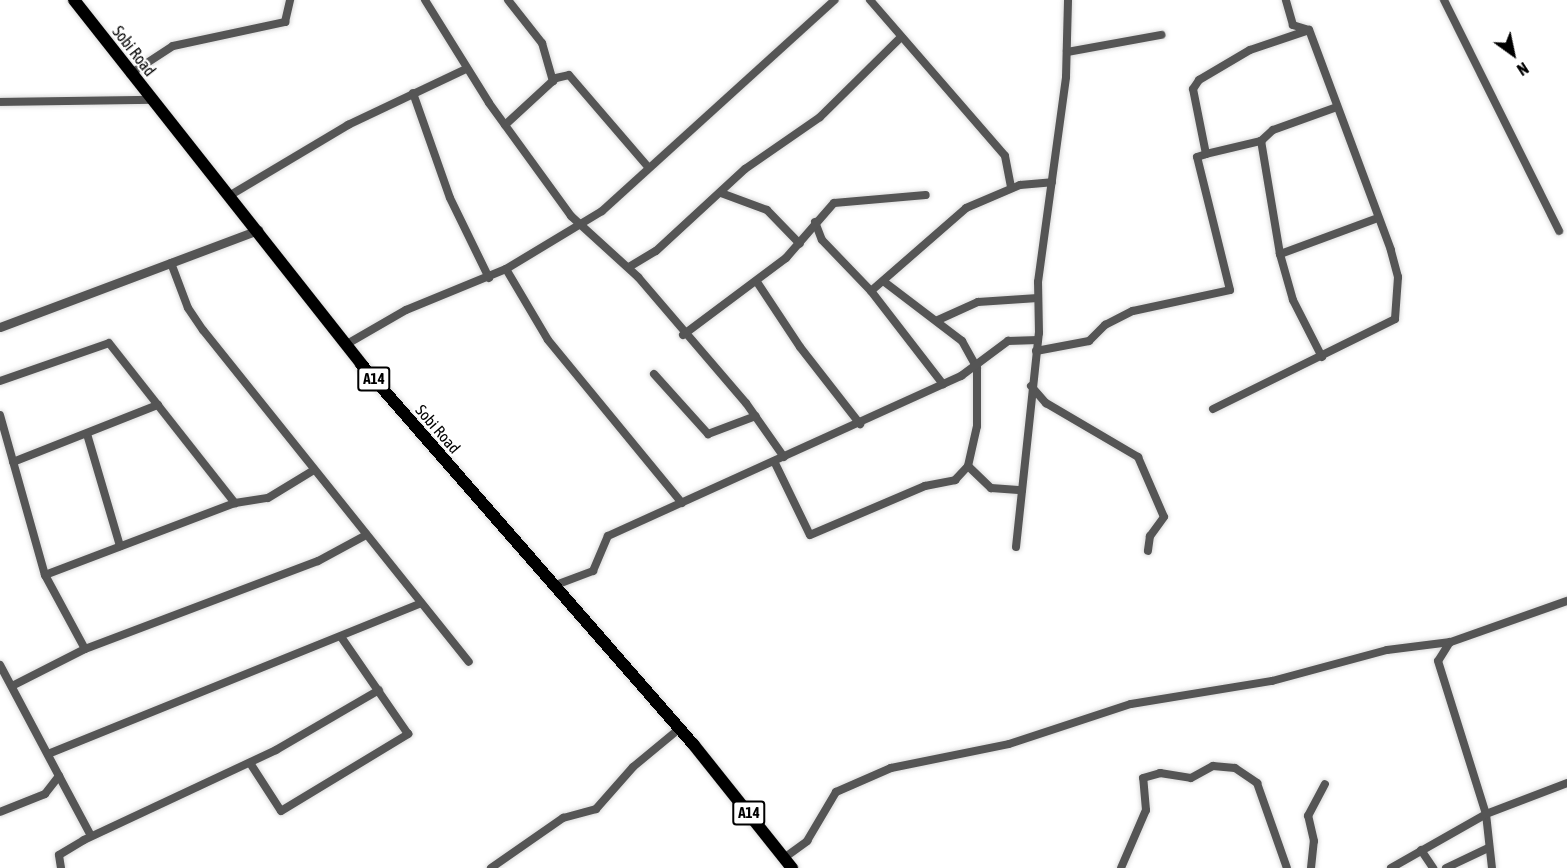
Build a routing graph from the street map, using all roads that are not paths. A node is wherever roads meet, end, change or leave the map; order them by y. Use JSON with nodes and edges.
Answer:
{"nodes":[{"id":1,"x":74,"y":0,"type":"edge"},
{"id":2,"x":290,"y":0,"type":"edge"},
{"id":3,"x":425,"y":0,"type":"edge"},
{"id":4,"x":508,"y":0,"type":"edge"},
{"id":5,"x":835,"y":0,"type":"edge"},
{"id":6,"x":870,"y":0,"type":"edge"},
{"id":7,"x":1068,"y":0,"type":"edge"},
{"id":8,"x":1286,"y":0,"type":"edge"},
{"id":9,"x":1444,"y":0,"type":"edge"},
{"id":10,"x":1309,"y":30,"type":"junction"},
{"id":11,"x":1161,"y":35,"type":"dead end"},
{"id":12,"x":901,"y":37,"type":"junction"},
{"id":13,"x":1067,"y":52,"type":"junction"},
{"id":14,"x":466,"y":69,"type":"junction"},
{"id":15,"x":130,"y":74,"type":"junction"},
{"id":16,"x":553,"y":81,"type":"junction"},
{"id":17,"x":413,"y":93,"type":"junction"},
{"id":18,"x":151,"y":100,"type":"junction"},
{"id":19,"x":0,"y":102,"type":"edge"},
{"id":20,"x":1334,"y":108,"type":"junction"},
{"id":21,"x":506,"y":125,"type":"junction"},
{"id":22,"x":1261,"y":141,"type":"junction"},
{"id":23,"x":1206,"y":154,"type":"junction"},
{"id":24,"x":648,"y":167,"type":"junction"},
{"id":25,"x":1052,"y":182,"type":"junction"},
{"id":26,"x":1011,"y":187,"type":"junction"},
{"id":27,"x":721,"y":193,"type":"junction"},
{"id":28,"x":926,"y":195,"type":"dead end"},
{"id":29,"x":229,"y":196,"type":"junction"},
{"id":30,"x":1375,"y":219,"type":"junction"},
{"id":31,"x":581,"y":222,"type":"junction"},
{"id":32,"x":815,"y":222,"type":"junction"},
{"id":33,"x":258,"y":230,"type":"junction"},
{"id":34,"x":1559,"y":231,"type":"dead end"},
{"id":35,"x":818,"y":236,"type":"junction"},
{"id":36,"x":802,"y":241,"type":"junction"},
{"id":37,"x":1280,"y":254,"type":"junction"},
{"id":38,"x":171,"y":263,"type":"junction"},
{"id":39,"x":629,"y":267,"type":"junction"},
{"id":40,"x":506,"y":269,"type":"junction"},
{"id":41,"x":489,"y":278,"type":"junction"},
{"id":42,"x":757,"y":282,"type":"junction"},
{"id":43,"x":886,"y":283,"type":"junction"},
{"id":44,"x":871,"y":291,"type":"junction"},
{"id":45,"x":744,"y":292,"type":"junction"},
{"id":46,"x":763,"y":296,"type":"junction"},
{"id":47,"x":1038,"y":298,"type":"junction"},
{"id":48,"x":938,"y":320,"type":"junction"},
{"id":49,"x":0,"y":327,"type":"edge"},
{"id":50,"x":683,"y":335,"type":"junction"},
{"id":51,"x":1038,"y":340,"type":"junction"},
{"id":52,"x":347,"y":344,"type":"junction"},
{"id":53,"x":1036,"y":351,"type":"junction"},
{"id":54,"x":1322,"y":357,"type":"junction"},
{"id":55,"x":977,"y":368,"type":"junction"},
{"id":56,"x":654,"y":374,"type":"dead end"},
{"id":57,"x":0,"y":381,"type":"edge"},
{"id":58,"x":943,"y":384,"type":"junction"},
{"id":59,"x":1031,"y":386,"type":"junction"},
{"id":60,"x":158,"y":405,"type":"junction"},
{"id":61,"x":1213,"y":409,"type":"dead end"},
{"id":62,"x":0,"y":415,"type":"edge"},
{"id":63,"x":756,"y":416,"type":"junction"},
{"id":64,"x":860,"y":424,"type":"junction"},
{"id":65,"x":87,"y":434,"type":"junction"},
{"id":66,"x":784,"y":457,"type":"junction"},
{"id":67,"x":774,"y":461,"type":"junction"},
{"id":68,"x":13,"y":462,"type":"junction"},
{"id":69,"x":968,"y":466,"type":"junction"},
{"id":70,"x":314,"y":470,"type":"junction"},
{"id":71,"x":1022,"y":490,"type":"junction"},
{"id":72,"x":235,"y":503,"type":"junction"},
{"id":73,"x":682,"y":503,"type":"junction"},
{"id":74,"x":366,"y":535,"type":"junction"},
{"id":75,"x":120,"y":546,"type":"junction"},
{"id":76,"x":1016,"y":547,"type":"dead end"},
{"id":77,"x":1148,"y":551,"type":"dead end"},
{"id":78,"x":45,"y":575,"type":"junction"},
{"id":79,"x":553,"y":586,"type":"junction"},
{"id":80,"x":1567,"y":601,"type":"edge"},
{"id":81,"x":421,"y":603,"type":"junction"},
{"id":82,"x":341,"y":637,"type":"junction"},
{"id":83,"x":1451,"y":642,"type":"junction"},
{"id":84,"x":86,"y":649,"type":"junction"},
{"id":85,"x":470,"y":663,"type":"dead end"},
{"id":86,"x":0,"y":664,"type":"edge"},
{"id":87,"x":12,"y":686,"type":"junction"},
{"id":88,"x":379,"y":690,"type":"junction"},
{"id":89,"x":679,"y":729,"type":"junction"},
{"id":90,"x":48,"y":754,"type":"junction"},
{"id":91,"x":250,"y":763,"type":"junction"},
{"id":92,"x":59,"y":776,"type":"junction"},
{"id":93,"x":1567,"y":783,"type":"edge"},
{"id":94,"x":1325,"y":784,"type":"dead end"},
{"id":95,"x":0,"y":812,"type":"edge"},
{"id":96,"x":1486,"y":814,"type":"junction"},
{"id":97,"x":91,"y":836,"type":"junction"},
{"id":98,"x":1488,"y":848,"type":"junction"},
{"id":99,"x":1421,"y":850,"type":"junction"},
{"id":100,"x":788,"y":863,"type":"edge"},
{"id":101,"x":61,"y":868,"type":"edge"},
{"id":102,"x":491,"y":868,"type":"edge"},
{"id":103,"x":1121,"y":868,"type":"edge"},
{"id":104,"x":1287,"y":868,"type":"edge"},
{"id":105,"x":1311,"y":868,"type":"edge"},
{"id":106,"x":1391,"y":868,"type":"edge"},
{"id":107,"x":1433,"y":868,"type":"edge"},
{"id":108,"x":1446,"y":868,"type":"edge"},
{"id":109,"x":1492,"y":868,"type":"edge"}],
"edges":[{"from":1,"to":15,"type":"highway","name":"Sobi Road","number":"A14"},
{"from":2,"to":15,"type":"street"},
{"from":3,"to":14,"type":"street"},
{"from":4,"to":16,"type":"street"},
{"from":5,"to":24,"type":"street"},
{"from":6,"to":12,"type":"street"},
{"from":7,"to":13,"type":"street"},
{"from":8,"to":10,"type":"street"},
{"from":9,"to":34,"type":"street"},
{"from":10,"to":20,"type":"street"},
{"from":10,"to":23,"type":"street"},
{"from":11,"to":13,"type":"street"},
{"from":12,"to":26,"type":"street"},
{"from":12,"to":27,"type":"street"},
{"from":13,"to":25,"type":"street"},
{"from":14,"to":17,"type":"street"},
{"from":14,"to":21,"type":"street"},
{"from":15,"to":18,"type":"highway","name":"Sobi Road","number":"A14"},
{"from":16,"to":21,"type":"street"},
{"from":16,"to":24,"type":"street"},
{"from":17,"to":29,"type":"street"},
{"from":17,"to":41,"type":"street"},
{"from":18,"to":19,"type":"street"},
{"from":18,"to":29,"type":"highway","name":"Sobi Road","number":"A14"},
{"from":20,"to":22,"type":"street"},
{"from":20,"to":30,"type":"street"},
{"from":21,"to":31,"type":"street"},
{"from":22,"to":23,"type":"street"},
{"from":22,"to":37,"type":"street"},
{"from":23,"to":53,"type":"street"},
{"from":24,"to":31,"type":"street"},
{"from":25,"to":26,"type":"street"},
{"from":25,"to":47,"type":"street"},
{"from":26,"to":43,"type":"street"},
{"from":27,"to":36,"type":"street"},
{"from":27,"to":39,"type":"street"},
{"from":28,"to":32,"type":"street"},
{"from":29,"to":33,"type":"highway","name":"Sobi Road","number":"A14"},
{"from":30,"to":37,"type":"street"},
{"from":30,"to":54,"type":"street"},
{"from":31,"to":39,"type":"street"},
{"from":31,"to":40,"type":"street"},
{"from":32,"to":35,"type":"street"},
{"from":32,"to":36,"type":"street"},
{"from":33,"to":38,"type":"street"},
{"from":33,"to":52,"type":"highway","name":"Sobi Road","number":"A14"},
{"from":35,"to":36,"type":"street"},
{"from":35,"to":44,"type":"street"},
{"from":36,"to":42,"type":"street"},
{"from":37,"to":54,"type":"street"},
{"from":38,"to":49,"type":"street"},
{"from":38,"to":70,"type":"street"},
{"from":39,"to":50,"type":"street"},
{"from":40,"to":41,"type":"street"},
{"from":40,"to":73,"type":"street"},
{"from":41,"to":52,"type":"street"},
{"from":42,"to":45,"type":"street"},
{"from":42,"to":46,"type":"street"},
{"from":43,"to":44,"type":"street"},
{"from":43,"to":48,"type":"street"},
{"from":44,"to":58,"type":"street"},
{"from":45,"to":46,"type":"street"},
{"from":45,"to":50,"type":"street"},
{"from":46,"to":64,"type":"street"},
{"from":47,"to":48,"type":"street"},
{"from":47,"to":51,"type":"street"},
{"from":48,"to":55,"type":"street"},
{"from":50,"to":63,"type":"street"},
{"from":51,"to":53,"type":"street"},
{"from":51,"to":55,"type":"street"},
{"from":52,"to":79,"type":"highway","name":"Sobi Road","number":"A14"},
{"from":53,"to":59,"type":"street"},
{"from":54,"to":61,"type":"street"},
{"from":55,"to":58,"type":"street"},
{"from":55,"to":69,"type":"street"},
{"from":56,"to":63,"type":"street"},
{"from":57,"to":60,"type":"street"},
{"from":58,"to":64,"type":"street"},
{"from":59,"to":71,"type":"street"},
{"from":59,"to":77,"type":"street"},
{"from":60,"to":65,"type":"street"},
{"from":60,"to":72,"type":"street"},
{"from":62,"to":68,"type":"street"},
{"from":63,"to":66,"type":"street"},
{"from":64,"to":66,"type":"street"},
{"from":65,"to":68,"type":"street"},
{"from":65,"to":75,"type":"street"},
{"from":66,"to":67,"type":"street"},
{"from":67,"to":69,"type":"street"},
{"from":67,"to":73,"type":"street"},
{"from":68,"to":78,"type":"street"},
{"from":69,"to":71,"type":"street"},
{"from":70,"to":72,"type":"street"},
{"from":70,"to":74,"type":"street"},
{"from":71,"to":76,"type":"street"},
{"from":72,"to":75,"type":"street"},
{"from":73,"to":79,"type":"street"},
{"from":74,"to":81,"type":"street"},
{"from":74,"to":84,"type":"street"},
{"from":75,"to":78,"type":"street"},
{"from":78,"to":84,"type":"street"},
{"from":79,"to":89,"type":"highway","name":"Sobi Road","number":"A14"},
{"from":80,"to":83,"type":"street"},
{"from":81,"to":82,"type":"street"},
{"from":81,"to":85,"type":"street"},
{"from":82,"to":88,"type":"street"},
{"from":82,"to":90,"type":"street"},
{"from":83,"to":96,"type":"street"},
{"from":83,"to":100,"type":"street"},
{"from":84,"to":87,"type":"street"},
{"from":86,"to":87,"type":"street"},
{"from":87,"to":90,"type":"street"},
{"from":88,"to":91,"type":"street"},
{"from":88,"to":91,"type":"street"},
{"from":89,"to":100,"type":"highway","name":"Sobi Road","number":"A14"},
{"from":89,"to":102,"type":"street"},
{"from":90,"to":92,"type":"street"},
{"from":91,"to":97,"type":"street"},
{"from":92,"to":95,"type":"street"},
{"from":92,"to":97,"type":"street"},
{"from":93,"to":96,"type":"street"},
{"from":94,"to":105,"type":"street"},
{"from":96,"to":98,"type":"street"},
{"from":96,"to":99,"type":"street"},
{"from":97,"to":101,"type":"street"},
{"from":98,"to":108,"type":"street"},
{"from":98,"to":109,"type":"street"},
{"from":99,"to":106,"type":"street"},
{"from":99,"to":107,"type":"street"},
{"from":103,"to":104,"type":"street"}]}
